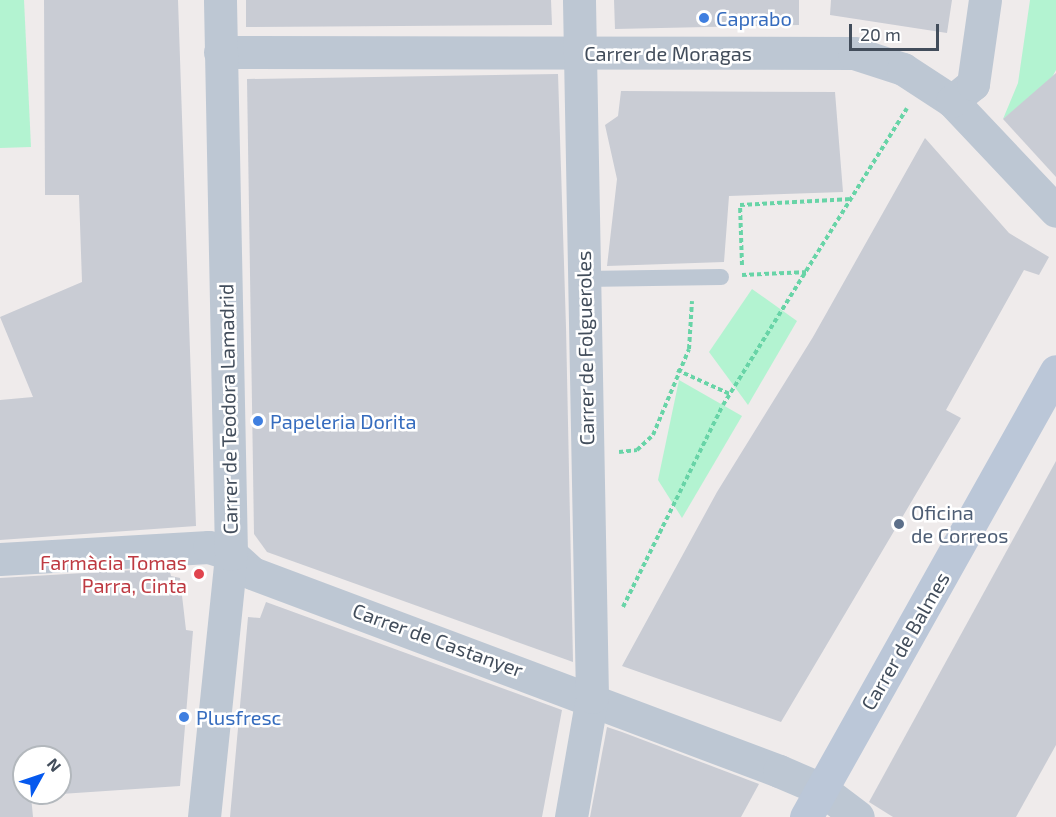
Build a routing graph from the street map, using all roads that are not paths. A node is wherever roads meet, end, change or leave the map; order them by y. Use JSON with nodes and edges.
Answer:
{"nodes":[{"id":1,"x":220,"y":0,"type":"edge"},
{"id":2,"x":579,"y":0,"type":"edge"},
{"id":3,"x":985,"y":0,"type":"edge"},
{"id":4,"x":220,"y":52,"type":"junction"},
{"id":5,"x":579,"y":53,"type":"junction"},
{"id":6,"x":952,"y":101,"type":"junction"},
{"id":7,"x":1056,"y":211,"type":"edge"},
{"id":8,"x":721,"y":277,"type":"road end"},
{"id":9,"x":584,"y":279,"type":"junction"},
{"id":10,"x":1056,"y":371,"type":"edge"},
{"id":11,"x":231,"y":554,"type":"junction"},
{"id":12,"x":0,"y":559,"type":"edge"},
{"id":13,"x":592,"y":697,"type":"junction"},
{"id":14,"x":814,"y":803,"type":"edge"},
{"id":15,"x":204,"y":817,"type":"edge"},
{"id":16,"x":571,"y":817,"type":"edge"},
{"id":17,"x":858,"y":817,"type":"edge"}],
"edges":[{"from":1,"to":4,"type":"street","name":"Carrer de Teodora Lamadrid"},
{"from":2,"to":5,"type":"street","name":"Carrer de Folgueroles"},
{"from":3,"to":6,"type":"street"},
{"from":4,"to":5,"type":"street","name":"Carrer de Moragas"},
{"from":4,"to":11,"type":"street","name":"Carrer de Teodora Lamadrid"},
{"from":5,"to":6,"type":"street","name":"Carrer de Moragas"},
{"from":5,"to":9,"type":"street","name":"Carrer de Folgueroles"},
{"from":6,"to":7,"type":"street","name":"Carrer de Moragas"},
{"from":8,"to":9,"type":"lane"},
{"from":9,"to":13,"type":"street","name":"Carrer de Folgueroles"},
{"from":10,"to":14,"type":"main road","name":"Carrer de Balmes"},
{"from":11,"to":12,"type":"street","name":"Carrer de Castanyer"},
{"from":11,"to":13,"type":"street","name":"Carrer de Castanyer"},
{"from":11,"to":15,"type":"street","name":"Carrer de Teodora Lamadrid"},
{"from":13,"to":14,"type":"street","name":"Carrer de Castanyer"},
{"from":13,"to":16,"type":"street","name":"Carrer de Folgueroles"},
{"from":14,"to":17,"type":"street","name":"Carrer de Castanyer"}]}
